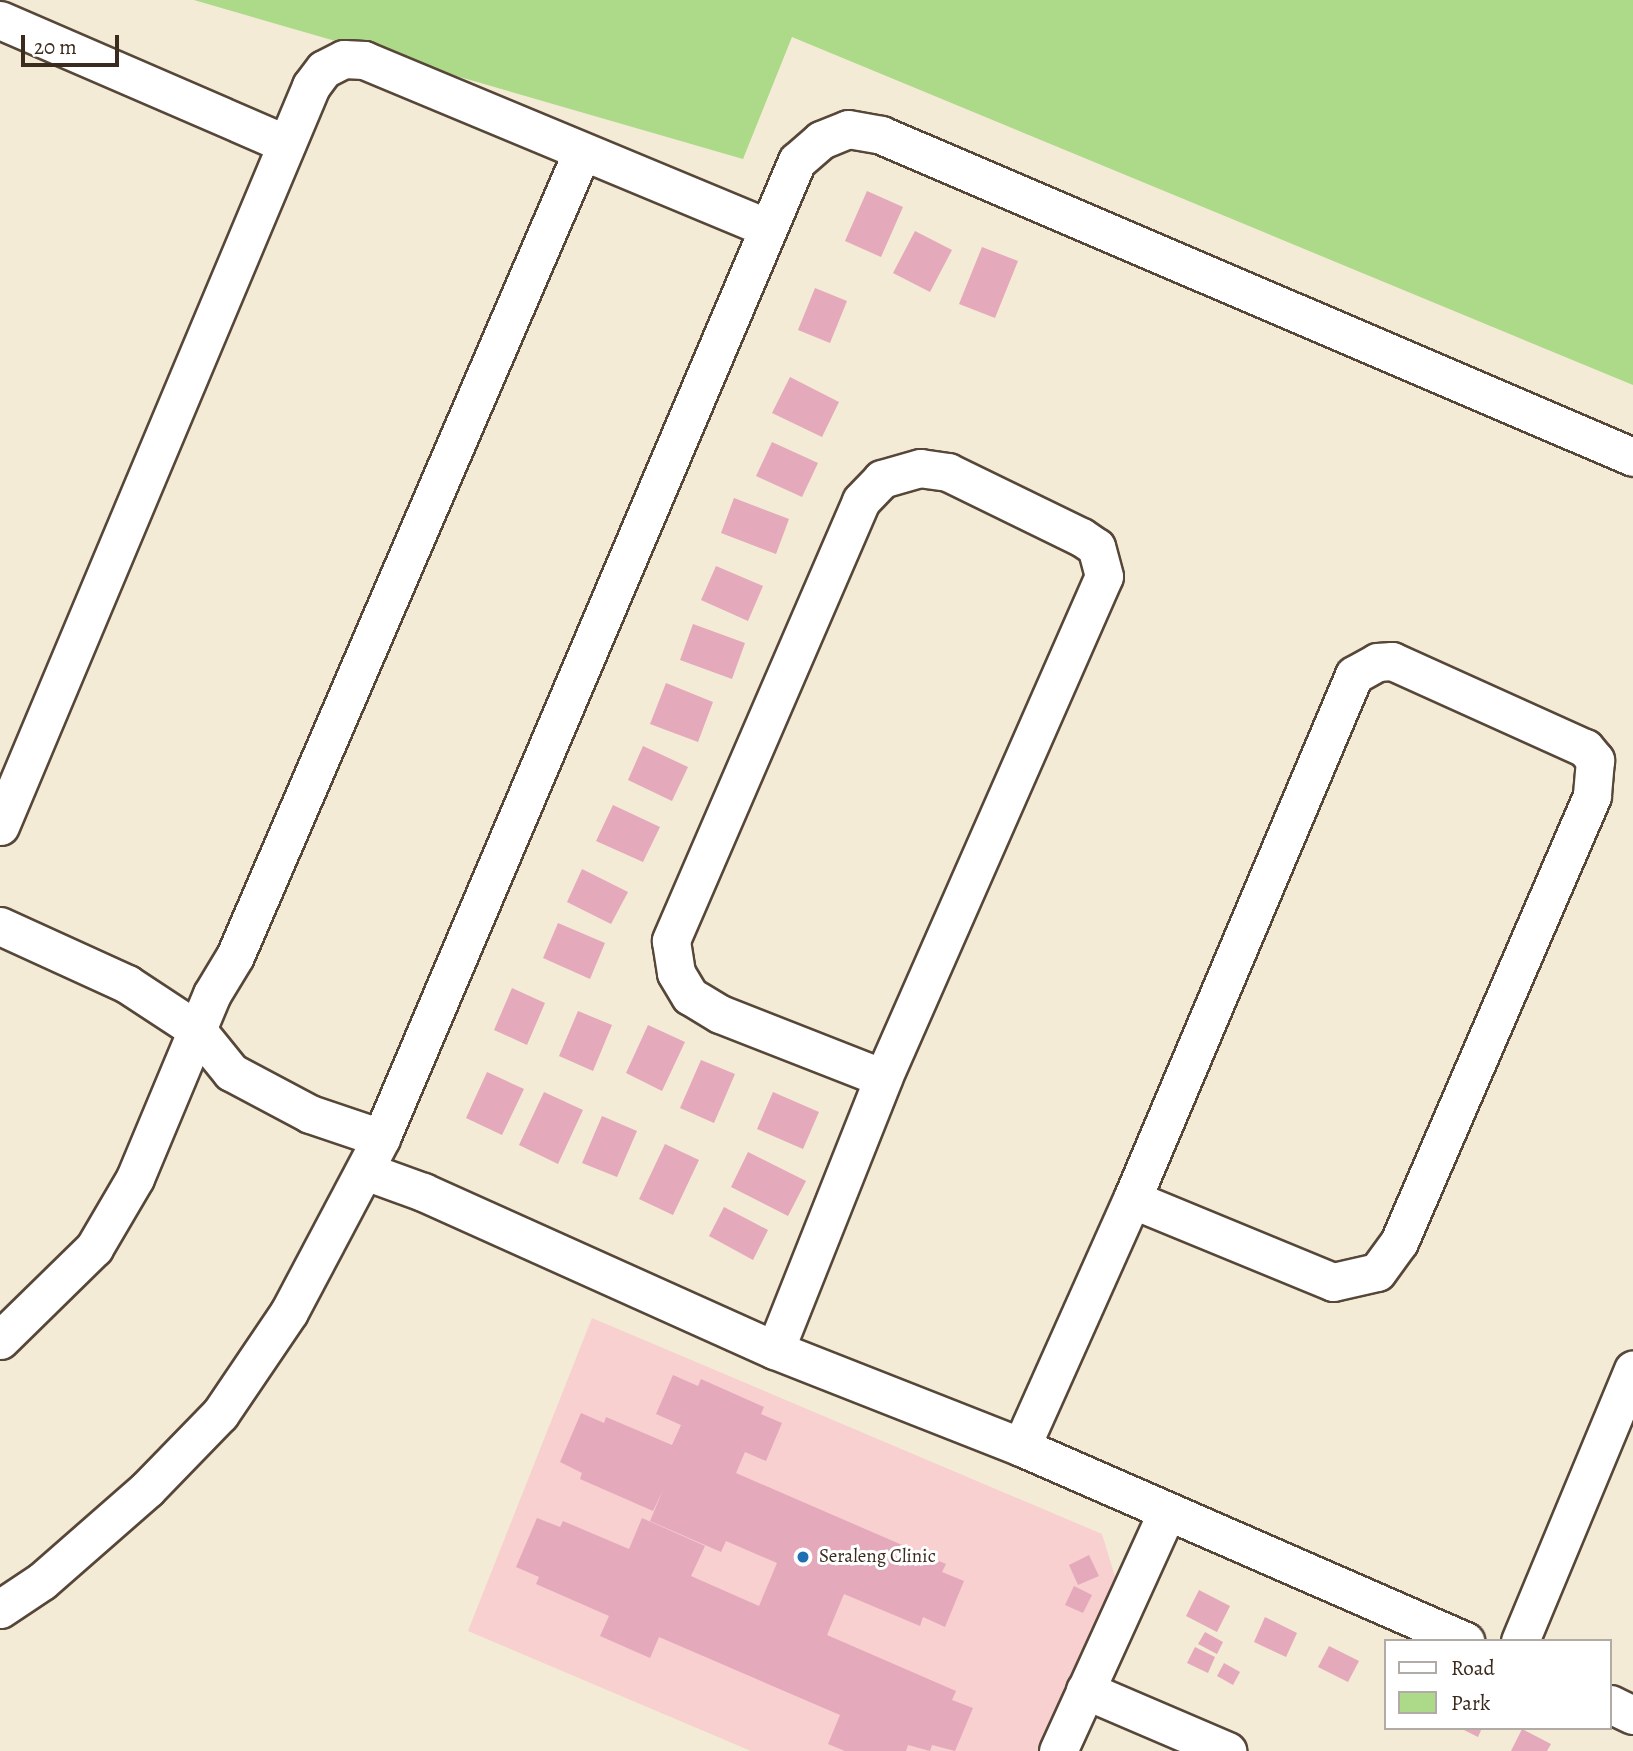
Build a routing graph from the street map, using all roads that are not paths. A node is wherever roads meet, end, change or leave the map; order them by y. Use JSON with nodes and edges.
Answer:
{"nodes":[{"id":1,"x":0,"y":20,"type":"edge"},
{"id":2,"x":286,"y":144,"type":"junction"},
{"id":3,"x":582,"y":152,"type":"junction"},
{"id":4,"x":767,"y":228,"type":"junction"},
{"id":5,"x":1633,"y":457,"type":"edge"},
{"id":6,"x":0,"y":826,"type":"edge"},
{"id":7,"x":0,"y":926,"type":"edge"},
{"id":8,"x":197,"y":1030,"type":"junction"},
{"id":9,"x":883,"y":1078,"type":"junction"},
{"id":10,"x":381,"y":1138,"type":"junction"},
{"id":11,"x":365,"y":1171,"type":"junction"},
{"id":12,"x":1132,"y":1199,"type":"junction"},
{"id":13,"x":0,"y":1340,"type":"edge"},
{"id":14,"x":775,"y":1350,"type":"junction"},
{"id":15,"x":1629,"y":1389,"type":"edge"},
{"id":16,"x":1020,"y":1447,"type":"junction"},
{"id":17,"x":1166,"y":1514,"type":"junction"},
{"id":18,"x":0,"y":1609,"type":"edge"},
{"id":19,"x":1460,"y":1639,"type":"edge"},
{"id":20,"x":1521,"y":1639,"type":"edge"},
{"id":21,"x":1085,"y":1690,"type":"junction"},
{"id":22,"x":1612,"y":1705,"type":"edge"},
{"id":23,"x":1633,"y":1714,"type":"edge"},
{"id":24,"x":1058,"y":1751,"type":"edge"},
{"id":25,"x":1227,"y":1751,"type":"edge"}],
"edges":[{"from":1,"to":2,"type":"street"},
{"from":2,"to":3,"type":"street"},
{"from":2,"to":6,"type":"street"},
{"from":3,"to":4,"type":"street"},
{"from":3,"to":8,"type":"street"},
{"from":4,"to":5,"type":"street"},
{"from":4,"to":10,"type":"street"},
{"from":7,"to":8,"type":"street"},
{"from":8,"to":10,"type":"street"},
{"from":8,"to":13,"type":"street"},
{"from":9,"to":9,"type":"street"},
{"from":9,"to":14,"type":"street"},
{"from":10,"to":11,"type":"street"},
{"from":11,"to":14,"type":"street"},
{"from":11,"to":18,"type":"street"},
{"from":12,"to":12,"type":"street"},
{"from":12,"to":16,"type":"street"},
{"from":14,"to":16,"type":"street"},
{"from":15,"to":20,"type":"street"},
{"from":16,"to":17,"type":"street"},
{"from":17,"to":19,"type":"street"},
{"from":17,"to":21,"type":"street"},
{"from":21,"to":24,"type":"street"},
{"from":21,"to":25,"type":"street"},
{"from":22,"to":23,"type":"street"}]}
